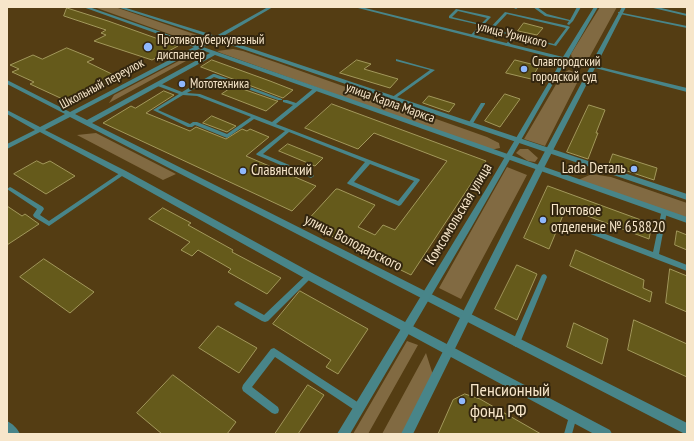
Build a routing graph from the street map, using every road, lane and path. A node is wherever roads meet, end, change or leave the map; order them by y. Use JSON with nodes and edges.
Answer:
{"nodes":[{"id":1,"x":85,"y":7,"type":"edge"},
{"id":2,"x":119,"y":7,"type":"edge"},
{"id":3,"x":271,"y":7,"type":"edge"},
{"id":4,"x":356,"y":7,"type":"edge"},
{"id":5,"x":535,"y":7,"type":"edge"},
{"id":6,"x":579,"y":7,"type":"edge"},
{"id":7,"x":596,"y":7,"type":"edge"},
{"id":8,"x":624,"y":7,"type":"edge"},
{"id":9,"x":651,"y":7,"type":"edge"},
{"id":10,"x":458,"y":8,"type":"edge"},
{"id":11,"x":620,"y":13,"type":"junction"},
{"id":12,"x":546,"y":15,"type":"junction"},
{"id":13,"x":687,"y":15,"type":"edge"},
{"id":14,"x":541,"y":21,"type":"junction"},
{"id":15,"x":571,"y":21,"type":"junction"},
{"id":16,"x":482,"y":25,"type":"junction"},
{"id":17,"x":568,"y":25,"type":"dead end"},
{"id":18,"x":687,"y":27,"type":"edge"},
{"id":19,"x":515,"y":35,"type":"junction"},
{"id":20,"x":472,"y":36,"type":"junction"},
{"id":21,"x":216,"y":38,"type":"junction"},
{"id":22,"x":507,"y":45,"type":"junction"},
{"id":23,"x":198,"y":47,"type":"junction"},
{"id":24,"x":214,"y":53,"type":"junction"},
{"id":25,"x":564,"y":59,"type":"junction"},
{"id":26,"x":397,"y":60,"type":"dead end"},
{"id":27,"x":592,"y":66,"type":"junction"},
{"id":28,"x":7,"y":82,"type":"edge"},
{"id":29,"x":157,"y":84,"type":"junction"},
{"id":30,"x":316,"y":89,"type":"junction"},
{"id":31,"x":687,"y":90,"type":"edge"},
{"id":32,"x":182,"y":94,"type":"junction"},
{"id":33,"x":393,"y":99,"type":"junction"},
{"id":34,"x":483,"y":104,"type":"dead end"},
{"id":35,"x":296,"y":105,"type":"junction"},
{"id":36,"x":7,"y":112,"type":"edge"},
{"id":37,"x":70,"y":113,"type":"junction"},
{"id":38,"x":254,"y":117,"type":"junction"},
{"id":39,"x":88,"y":122,"type":"junction"},
{"id":40,"x":273,"y":124,"type":"junction"},
{"id":41,"x":470,"y":124,"type":"junction"},
{"id":42,"x":41,"y":129,"type":"junction"},
{"id":43,"x":290,"y":130,"type":"junction"},
{"id":44,"x":518,"y":140,"type":"junction"},
{"id":45,"x":7,"y":147,"type":"edge"},
{"id":46,"x":549,"y":150,"type":"junction"},
{"id":47,"x":508,"y":157,"type":"junction"},
{"id":48,"x":369,"y":161,"type":"junction"},
{"id":49,"x":540,"y":168,"type":"junction"},
{"id":50,"x":123,"y":173,"type":"junction"},
{"id":51,"x":311,"y":176,"type":"dead end"},
{"id":52,"x":10,"y":189,"type":"dead end"},
{"id":53,"x":687,"y":197,"type":"edge"},
{"id":54,"x":664,"y":211,"type":"junction"},
{"id":55,"x":687,"y":220,"type":"edge"},
{"id":56,"x":590,"y":231,"type":"dead end"},
{"id":57,"x":655,"y":256,"type":"junction"},
{"id":58,"x":687,"y":268,"type":"edge"},
{"id":59,"x":309,"y":276,"type":"junction"},
{"id":60,"x":544,"y":277,"type":"dead end"},
{"id":61,"x":426,"y":296,"type":"junction"},
{"id":62,"x":238,"y":304,"type":"dead end"},
{"id":63,"x":466,"y":316,"type":"junction"},
{"id":64,"x":407,"y":328,"type":"junction"},
{"id":65,"x":516,"y":343,"type":"junction"},
{"id":66,"x":449,"y":350,"type":"junction"},
{"id":67,"x":359,"y":408,"type":"junction"},
{"id":68,"x":275,"y":410,"type":"dead end"},
{"id":69,"x":573,"y":416,"type":"junction"},
{"id":70,"x":7,"y":428,"type":"edge"},
{"id":71,"x":687,"y":429,"type":"edge"},
{"id":72,"x":14,"y":434,"type":"edge"},
{"id":73,"x":343,"y":434,"type":"edge"},
{"id":74,"x":408,"y":434,"type":"edge"},
{"id":75,"x":568,"y":434,"type":"edge"},
{"id":76,"x":606,"y":434,"type":"edge"}],
"edges":[{"from":1,"to":23,"type":"street","name":"улица Карла Маркса"},
{"from":2,"to":21,"type":"street","name":"улица Карла Маркса"},
{"from":3,"to":21,"type":"street","name":"Школьный переулок"},
{"from":4,"to":20,"type":"street","name":"улица Урицкого"},
{"from":5,"to":12,"type":"lane"},
{"from":6,"to":15,"type":"lane"},
{"from":7,"to":25,"type":"street","name":"Комсомольская улица"},
{"from":8,"to":11,"type":"street"},
{"from":9,"to":13,"type":"street"},
{"from":10,"to":16,"type":"lane"},
{"from":10,"to":16,"type":"lane"},
{"from":11,"to":18,"type":"street"},
{"from":11,"to":27,"type":"street"},
{"from":12,"to":14,"type":"lane"},
{"from":12,"to":15,"type":"lane"},
{"from":14,"to":19,"type":"lane"},
{"from":14,"to":19,"type":"lane"},
{"from":15,"to":17,"type":"lane"},
{"from":16,"to":20,"type":"lane"},
{"from":19,"to":22,"type":"lane"},
{"from":20,"to":22,"type":"street","name":"улица Урицкого"},
{"from":21,"to":23,"type":"street","name":"Школьный переулок"},
{"from":21,"to":33,"type":"street","name":"улица Карла Маркса"},
{"from":22,"to":25,"type":"street","name":"улица Урицкого"},
{"from":23,"to":24,"type":"street","name":"улица Карла Маркса"},
{"from":23,"to":37,"type":"street","name":"Школьный переулок"},
{"from":24,"to":29,"type":"street"},
{"from":24,"to":30,"type":"street","name":"улица Карла Маркса"},
{"from":25,"to":27,"type":"street","name":"улица Урицкого"},
{"from":25,"to":44,"type":"street","name":"Комсомольская улица"},
{"from":26,"to":33,"type":"lane"},
{"from":27,"to":31,"type":"street","name":"улица Урицкого"},
{"from":27,"to":46,"type":"street"},
{"from":28,"to":37,"type":"street","name":"улица Володарского"},
{"from":29,"to":32,"type":"lane"},
{"from":29,"to":39,"type":"street"},
{"from":30,"to":35,"type":"lane"},
{"from":30,"to":47,"type":"street","name":"улица Карла Маркса"},
{"from":32,"to":35,"type":"lane"},
{"from":32,"to":38,"type":"lane"},
{"from":32,"to":38,"type":"lane"},
{"from":33,"to":41,"type":"street","name":"улица Карла Маркса"},
{"from":34,"to":41,"type":"lane"},
{"from":35,"to":40,"type":"lane"},
{"from":36,"to":42,"type":"street"},
{"from":37,"to":39,"type":"street","name":"улица Володарского"},
{"from":37,"to":42,"type":"street","name":"Школьный переулок"},
{"from":38,"to":40,"type":"lane"},
{"from":39,"to":61,"type":"street","name":"улица Володарского"},
{"from":40,"to":43,"type":"lane"},
{"from":41,"to":44,"type":"street","name":"улица Карла Маркса"},
{"from":42,"to":45,"type":"street","name":"Школьный переулок"},
{"from":42,"to":50,"type":"street"},
{"from":43,"to":48,"type":"lane"},
{"from":43,"to":51,"type":"lane"},
{"from":44,"to":46,"type":"street","name":"улица Карла Маркса"},
{"from":44,"to":47,"type":"street","name":"Комсомольская улица"},
{"from":46,"to":49,"type":"street"},
{"from":46,"to":53,"type":"street","name":"улица Карла Маркса"},
{"from":47,"to":49,"type":"street","name":"улица Карла Маркса"},
{"from":47,"to":61,"type":"street","name":"Комсомольская улица"},
{"from":48,"to":48,"type":"lane"},
{"from":49,"to":54,"type":"street","name":"улица Карла Маркса"},
{"from":49,"to":63,"type":"street"},
{"from":50,"to":52,"type":"lane"},
{"from":50,"to":59,"type":"street"},
{"from":54,"to":55,"type":"street","name":"улица Карла Маркса"},
{"from":54,"to":57,"type":"lane"},
{"from":56,"to":57,"type":"lane"},
{"from":57,"to":58,"type":"lane"},
{"from":59,"to":62,"type":"lane"},
{"from":59,"to":64,"type":"street"},
{"from":60,"to":65,"type":"lane"},
{"from":61,"to":63,"type":"street","name":"улица Володарского"},
{"from":61,"to":64,"type":"street","name":"Комсомольская улица"},
{"from":63,"to":65,"type":"street","name":"улица Володарского"},
{"from":63,"to":66,"type":"street"},
{"from":64,"to":66,"type":"street"},
{"from":64,"to":67,"type":"street","name":"Комсомольская улица"},
{"from":65,"to":71,"type":"street","name":"улица Володарского"},
{"from":66,"to":69,"type":"street"},
{"from":66,"to":74,"type":"street"},
{"from":67,"to":68,"type":"lane"},
{"from":67,"to":73,"type":"street","name":"Комсомольская улица"},
{"from":69,"to":75,"type":"lane"},
{"from":69,"to":76,"type":"street"},
{"from":70,"to":72,"type":"street"}]}
